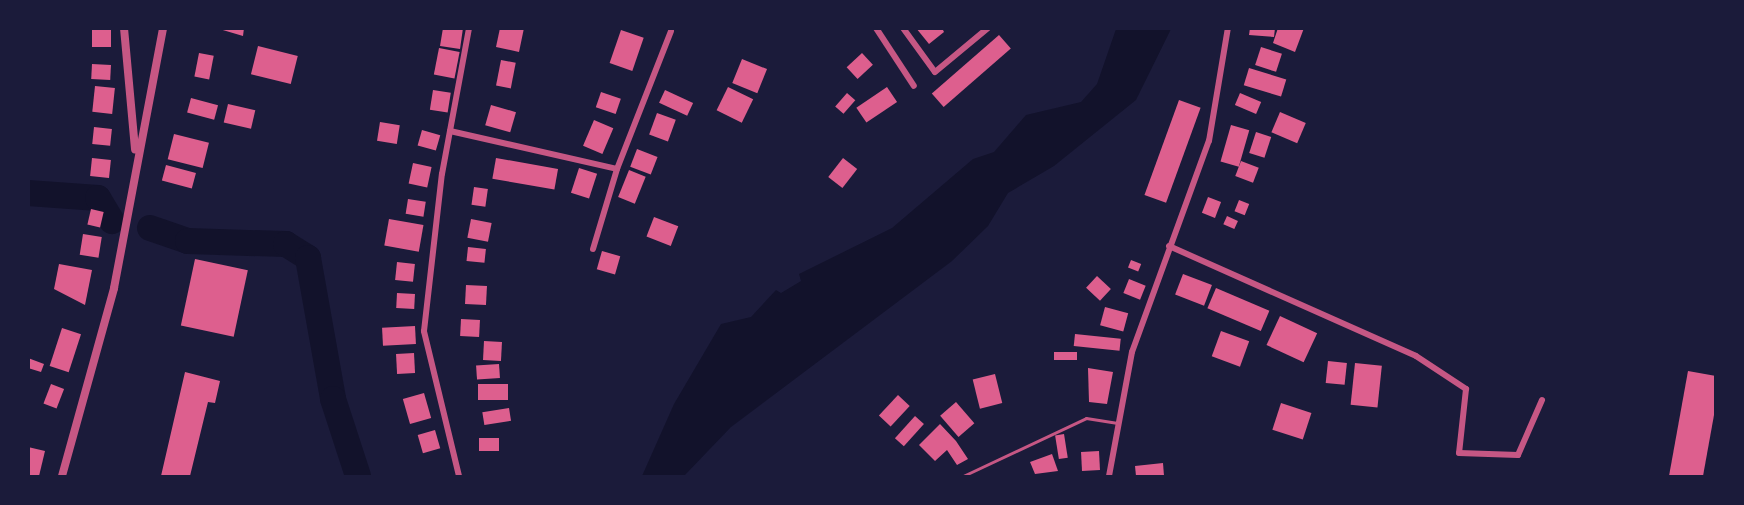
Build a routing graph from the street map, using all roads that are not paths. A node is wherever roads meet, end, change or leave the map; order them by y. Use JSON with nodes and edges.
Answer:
{"nodes":[{"id":1,"x":124,"y":28,"type":"edge"},
{"id":2,"x":163,"y":28,"type":"edge"},
{"id":3,"x":469,"y":28,"type":"edge"},
{"id":4,"x":876,"y":28,"type":"edge"},
{"id":5,"x":903,"y":28,"type":"edge"},
{"id":6,"x":988,"y":28,"type":"edge"},
{"id":7,"x":1228,"y":28,"type":"edge"},
{"id":8,"x":671,"y":31,"type":"dead end"},
{"id":9,"x":914,"y":87,"type":"dead end"},
{"id":10,"x":450,"y":131,"type":"junction"},
{"id":11,"x":136,"y":159,"type":"junction"},
{"id":12,"x":617,"y":169,"type":"junction"},
{"id":13,"x":1169,"y":246,"type":"junction"},
{"id":14,"x":593,"y":249,"type":"dead end"},
{"id":15,"x":1542,"y":400,"type":"dead end"},
{"id":16,"x":1118,"y":423,"type":"junction"},
{"id":17,"x":62,"y":477,"type":"edge"},
{"id":18,"x":459,"y":477,"type":"edge"},
{"id":19,"x":963,"y":477,"type":"edge"},
{"id":20,"x":1109,"y":477,"type":"edge"}],
"edges":[{"from":1,"to":11,"type":"street"},
{"from":2,"to":11,"type":"street"},
{"from":3,"to":10,"type":"street"},
{"from":4,"to":9,"type":"street"},
{"from":5,"to":6,"type":"street"},
{"from":7,"to":13,"type":"street"},
{"from":8,"to":12,"type":"street"},
{"from":10,"to":12,"type":"street"},
{"from":10,"to":18,"type":"street"},
{"from":11,"to":17,"type":"street"},
{"from":12,"to":14,"type":"street"},
{"from":13,"to":15,"type":"street"},
{"from":13,"to":16,"type":"street"},
{"from":16,"to":19,"type":"lane"},
{"from":16,"to":20,"type":"street"}]}
